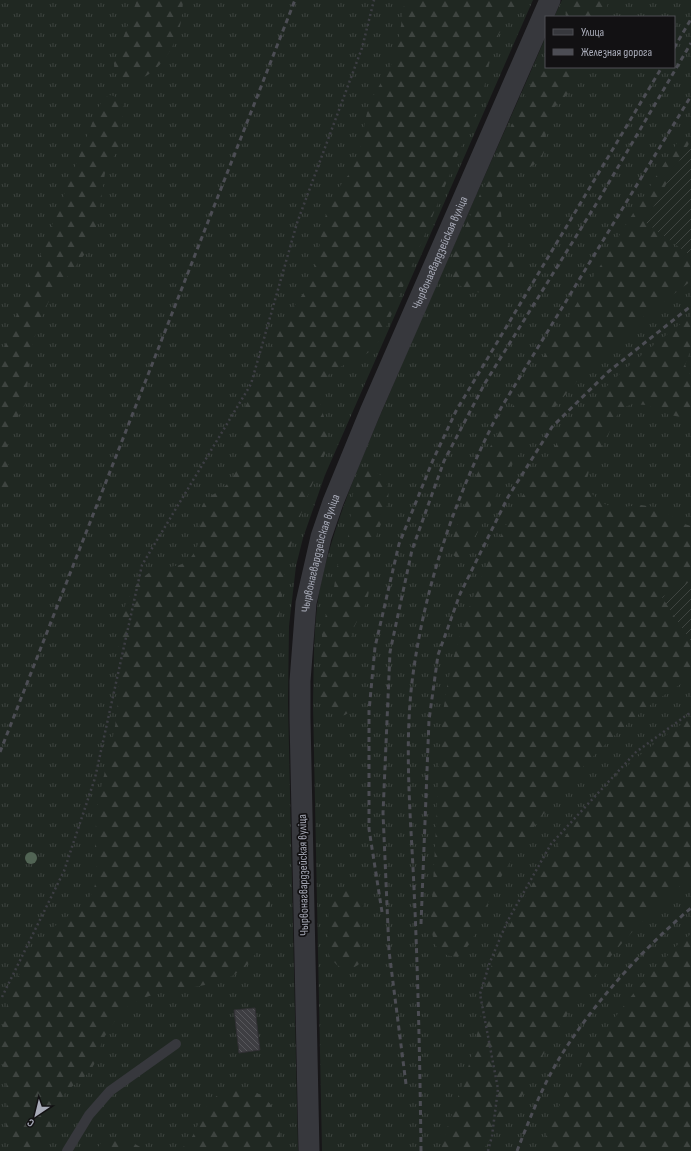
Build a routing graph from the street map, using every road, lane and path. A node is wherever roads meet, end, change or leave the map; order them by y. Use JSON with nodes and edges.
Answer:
{"nodes":[{"id":1,"x":374,"y":0,"type":"edge"},
{"id":2,"x":550,"y":0,"type":"edge"},
{"id":3,"x":691,"y":712,"type":"edge"},
{"id":4,"x":2,"y":997,"type":"dead end"},
{"id":5,"x":176,"y":1044,"type":"dead end"},
{"id":6,"x":67,"y":1151,"type":"edge"},
{"id":7,"x":309,"y":1151,"type":"edge"},
{"id":8,"x":488,"y":1151,"type":"edge"}],
"edges":[{"from":1,"to":4,"type":"path"},
{"from":2,"to":7,"type":"street","name":"Чырвонагвардзейская вуліца"},
{"from":3,"to":8,"type":"path"},
{"from":5,"to":6,"type":"lane"}]}
